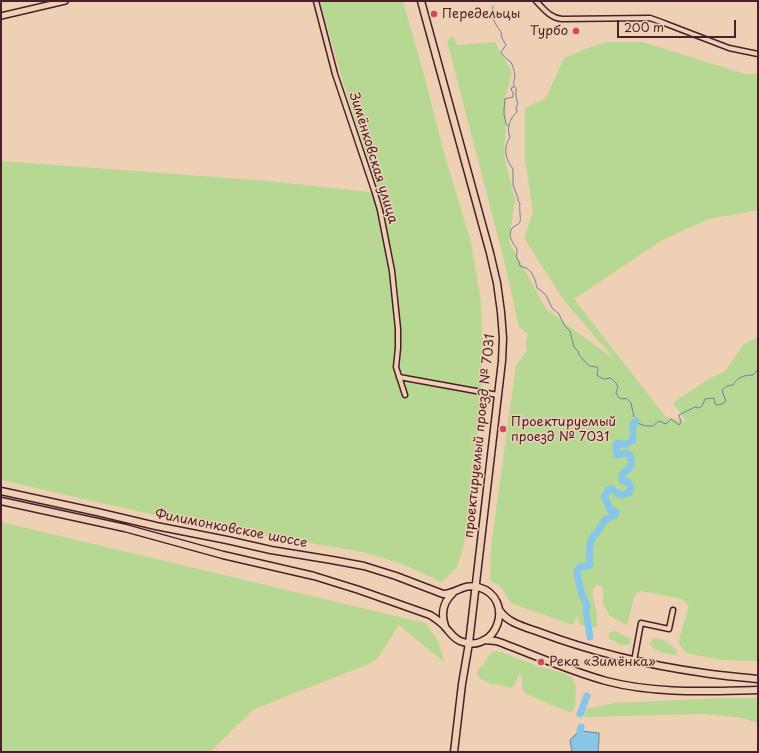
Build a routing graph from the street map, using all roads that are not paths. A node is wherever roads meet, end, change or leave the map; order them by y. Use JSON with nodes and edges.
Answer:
{"nodes":[{"id":1,"x":65,"y":1,"type":"edge"},
{"id":2,"x":316,"y":1,"type":"edge"},
{"id":3,"x":421,"y":1,"type":"edge"},
{"id":4,"x":536,"y":1,"type":"edge"},
{"id":5,"x":1,"y":16,"type":"edge"},
{"id":6,"x":758,"y":54,"type":"edge"},
{"id":7,"x":399,"y":377,"type":"junction"},
{"id":8,"x":405,"y":395,"type":"dead end"},
{"id":9,"x":498,"y":395,"type":"junction"},
{"id":10,"x":1,"y":491,"type":"edge"},
{"id":11,"x":1,"y":501,"type":"edge"},
{"id":12,"x":475,"y":587,"type":"junction"},
{"id":13,"x":455,"y":592,"type":"junction"},
{"id":14,"x":499,"y":610,"type":"junction"},
{"id":15,"x":673,"y":610,"type":"dead end"},
{"id":16,"x":446,"y":628,"type":"junction"},
{"id":17,"x":484,"y":640,"type":"junction"},
{"id":18,"x":469,"y":643,"type":"junction"},
{"id":19,"x":634,"y":660,"type":"junction"},
{"id":20,"x":758,"y":679,"type":"edge"},
{"id":21,"x":758,"y":690,"type":"edge"},
{"id":22,"x":454,"y":752,"type":"edge"}],
"edges":[{"from":1,"to":5,"type":"street"},
{"from":2,"to":7,"type":"street","name":"Зимёнковская улица"},
{"from":3,"to":9,"type":"main road","name":"проектируемый проезд № 7031"},
{"from":4,"to":6,"type":"street"},
{"from":7,"to":8,"type":"street","name":"Зимёнковская улица"},
{"from":7,"to":9,"type":"street"},
{"from":9,"to":12,"type":"main road","name":"проектируемый проезд № 7031"},
{"from":10,"to":13,"type":"main road","name":"Филимонковское шоссе"},
{"from":11,"to":16,"type":"main road","name":"Филимонковское шоссе"},
{"from":12,"to":13,"type":"main road","name":"Филимонковское шоссе"},
{"from":12,"to":14,"type":"main road"},
{"from":12,"to":18,"type":"main road","name":"проектируемый проезд № 7031"},
{"from":13,"to":16,"type":"main road"},
{"from":14,"to":17,"type":"main road"},
{"from":14,"to":19,"type":"main road"},
{"from":15,"to":19,"type":"street"},
{"from":16,"to":18,"type":"main road","name":"Филимонковское шоссе"},
{"from":17,"to":18,"type":"main road"},
{"from":17,"to":21,"type":"main road"},
{"from":18,"to":22,"type":"main road"},
{"from":19,"to":20,"type":"main road"}]}
